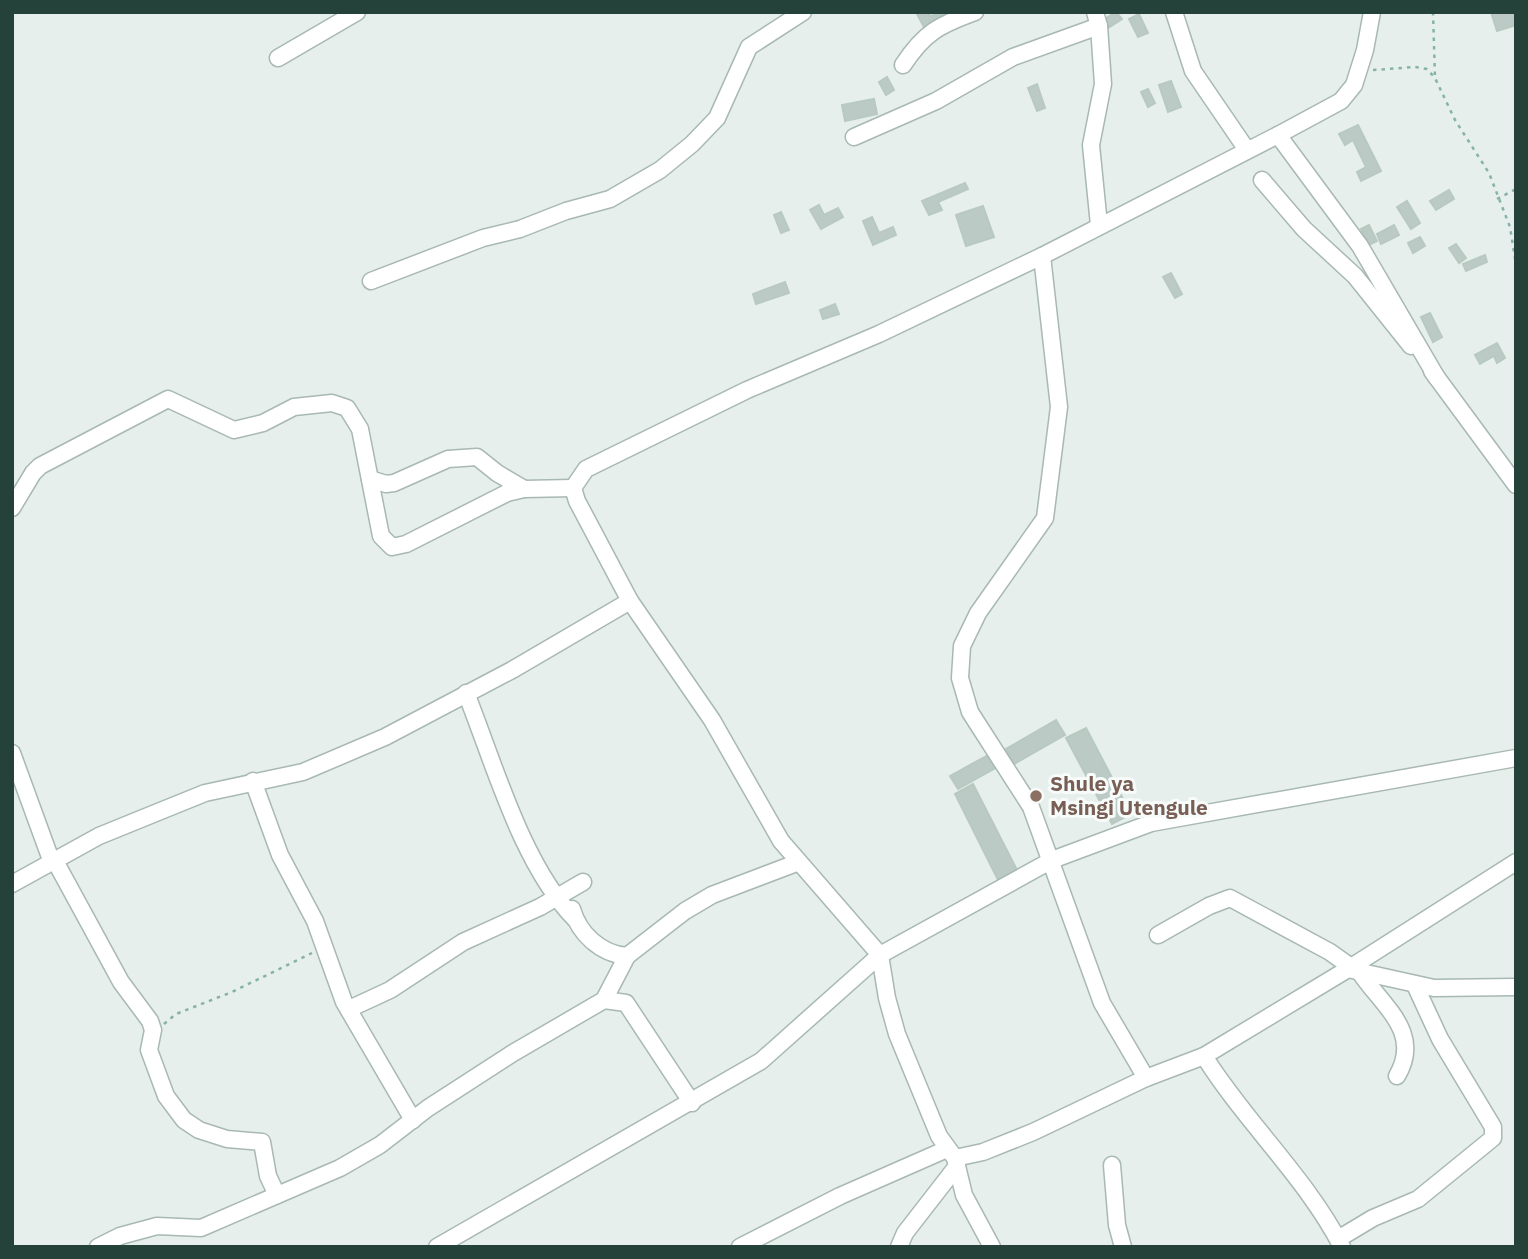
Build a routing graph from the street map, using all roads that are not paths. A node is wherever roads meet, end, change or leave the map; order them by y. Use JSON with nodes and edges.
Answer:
{"nodes":[{"id":1,"x":357,"y":12,"type":"edge"},
{"id":2,"x":803,"y":12,"type":"edge"},
{"id":3,"x":975,"y":12,"type":"edge"},
{"id":4,"x":1174,"y":12,"type":"edge"},
{"id":5,"x":1372,"y":12,"type":"edge"},
{"id":6,"x":1097,"y":19,"type":"edge"},
{"id":7,"x":278,"y":58,"type":"dead end"},
{"id":8,"x":903,"y":65,"type":"dead end"},
{"id":9,"x":1278,"y":135,"type":"junction"},
{"id":10,"x":854,"y":137,"type":"dead end"},
{"id":11,"x":1247,"y":150,"type":"junction"},
{"id":12,"x":1262,"y":180,"type":"dead end"},
{"id":13,"x":1099,"y":225,"type":"junction"},
{"id":14,"x":1042,"y":256,"type":"junction"},
{"id":15,"x":372,"y":281,"type":"dead end"},
{"id":16,"x":1437,"y":377,"type":"junction"},
{"id":17,"x":370,"y":479,"type":"junction"},
{"id":18,"x":1516,"y":485,"type":"edge"},
{"id":19,"x":573,"y":488,"type":"junction"},
{"id":20,"x":524,"y":489,"type":"junction"},
{"id":21,"x":12,"y":508,"type":"edge"},
{"id":22,"x":630,"y":601,"type":"junction"},
{"id":23,"x":466,"y":693,"type":"junction"},
{"id":24,"x":12,"y":753,"type":"edge"},
{"id":25,"x":1516,"y":758,"type":"edge"},
{"id":26,"x":253,"y":781,"type":"junction"},
{"id":27,"x":53,"y":859,"type":"junction"},
{"id":28,"x":1052,"y":860,"type":"junction"},
{"id":29,"x":799,"y":862,"type":"junction"},
{"id":30,"x":1516,"y":862,"type":"edge"},
{"id":31,"x":597,"y":871,"type":"dead end"},
{"id":32,"x":583,"y":882,"type":"junction"},
{"id":33,"x":12,"y":884,"type":"edge"},
{"id":34,"x":556,"y":897,"type":"junction"},
{"id":35,"x":575,"y":919,"type":"junction"},
{"id":36,"x":1158,"y":935,"type":"dead end"},
{"id":37,"x":880,"y":955,"type":"junction"},
{"id":38,"x":627,"y":956,"type":"junction"},
{"id":39,"x":1353,"y":969,"type":"junction"},
{"id":40,"x":1415,"y":985,"type":"junction"},
{"id":41,"x":1516,"y":987,"type":"edge"},
{"id":42,"x":604,"y":1000,"type":"junction"},
{"id":43,"x":349,"y":1009,"type":"junction"},
{"id":44,"x":1204,"y":1056,"type":"junction"},
{"id":45,"x":1397,"y":1076,"type":"dead end"},
{"id":46,"x":1146,"y":1079,"type":"junction"},
{"id":47,"x":692,"y":1103,"type":"junction"},
{"id":48,"x":413,"y":1120,"type":"junction"},
{"id":49,"x":953,"y":1158,"type":"junction"},
{"id":50,"x":1112,"y":1165,"type":"dead end"},
{"id":51,"x":277,"y":1195,"type":"junction"},
{"id":52,"x":1340,"y":1243,"type":"edge"},
{"id":53,"x":98,"y":1247,"type":"edge"},
{"id":54,"x":438,"y":1247,"type":"edge"},
{"id":55,"x":740,"y":1247,"type":"edge"},
{"id":56,"x":899,"y":1247,"type":"edge"},
{"id":57,"x":992,"y":1247,"type":"edge"},
{"id":58,"x":1123,"y":1247,"type":"edge"}],
"edges":[{"from":1,"to":7,"type":"street"},
{"from":2,"to":15,"type":"street"},
{"from":3,"to":8,"type":"street"},
{"from":4,"to":11,"type":"street"},
{"from":5,"to":9,"type":"street"},
{"from":6,"to":10,"type":"street"},
{"from":6,"to":13,"type":"street"},
{"from":9,"to":11,"type":"street"},
{"from":9,"to":16,"type":"street"},
{"from":11,"to":13,"type":"street"},
{"from":12,"to":16,"type":"street"},
{"from":13,"to":14,"type":"street"},
{"from":14,"to":19,"type":"street"},
{"from":14,"to":28,"type":"street"},
{"from":16,"to":18,"type":"street"},
{"from":17,"to":20,"type":"street"},
{"from":17,"to":20,"type":"street"},
{"from":17,"to":21,"type":"street"},
{"from":19,"to":20,"type":"street"},
{"from":19,"to":22,"type":"street"},
{"from":22,"to":23,"type":"street"},
{"from":22,"to":29,"type":"street"},
{"from":23,"to":26,"type":"street"},
{"from":23,"to":34,"type":"street"},
{"from":24,"to":27,"type":"street"},
{"from":25,"to":28,"type":"street"},
{"from":26,"to":27,"type":"street"},
{"from":26,"to":43,"type":"street"},
{"from":27,"to":33,"type":"street"},
{"from":27,"to":51,"type":"street"},
{"from":28,"to":37,"type":"street"},
{"from":28,"to":46,"type":"street"},
{"from":29,"to":37,"type":"street"},
{"from":29,"to":38,"type":"street"},
{"from":30,"to":39,"type":"street"},
{"from":31,"to":32,"type":"street"},
{"from":32,"to":34,"type":"street"},
{"from":32,"to":35,"type":"street"},
{"from":34,"to":35,"type":"street"},
{"from":34,"to":43,"type":"street"},
{"from":35,"to":38,"type":"street"},
{"from":36,"to":39,"type":"street"},
{"from":37,"to":47,"type":"street"},
{"from":37,"to":49,"type":"street"},
{"from":38,"to":42,"type":"street"},
{"from":39,"to":40,"type":"street"},
{"from":39,"to":44,"type":"street"},
{"from":39,"to":45,"type":"street"},
{"from":40,"to":41,"type":"street"},
{"from":40,"to":52,"type":"street"},
{"from":42,"to":47,"type":"street"},
{"from":42,"to":48,"type":"street"},
{"from":43,"to":48,"type":"street"},
{"from":44,"to":46,"type":"street"},
{"from":44,"to":52,"type":"street"},
{"from":46,"to":49,"type":"street"},
{"from":47,"to":54,"type":"street"},
{"from":48,"to":51,"type":"street"},
{"from":49,"to":55,"type":"street"},
{"from":49,"to":56,"type":"street"},
{"from":49,"to":57,"type":"street"},
{"from":50,"to":58,"type":"street"},
{"from":51,"to":53,"type":"street"}]}
